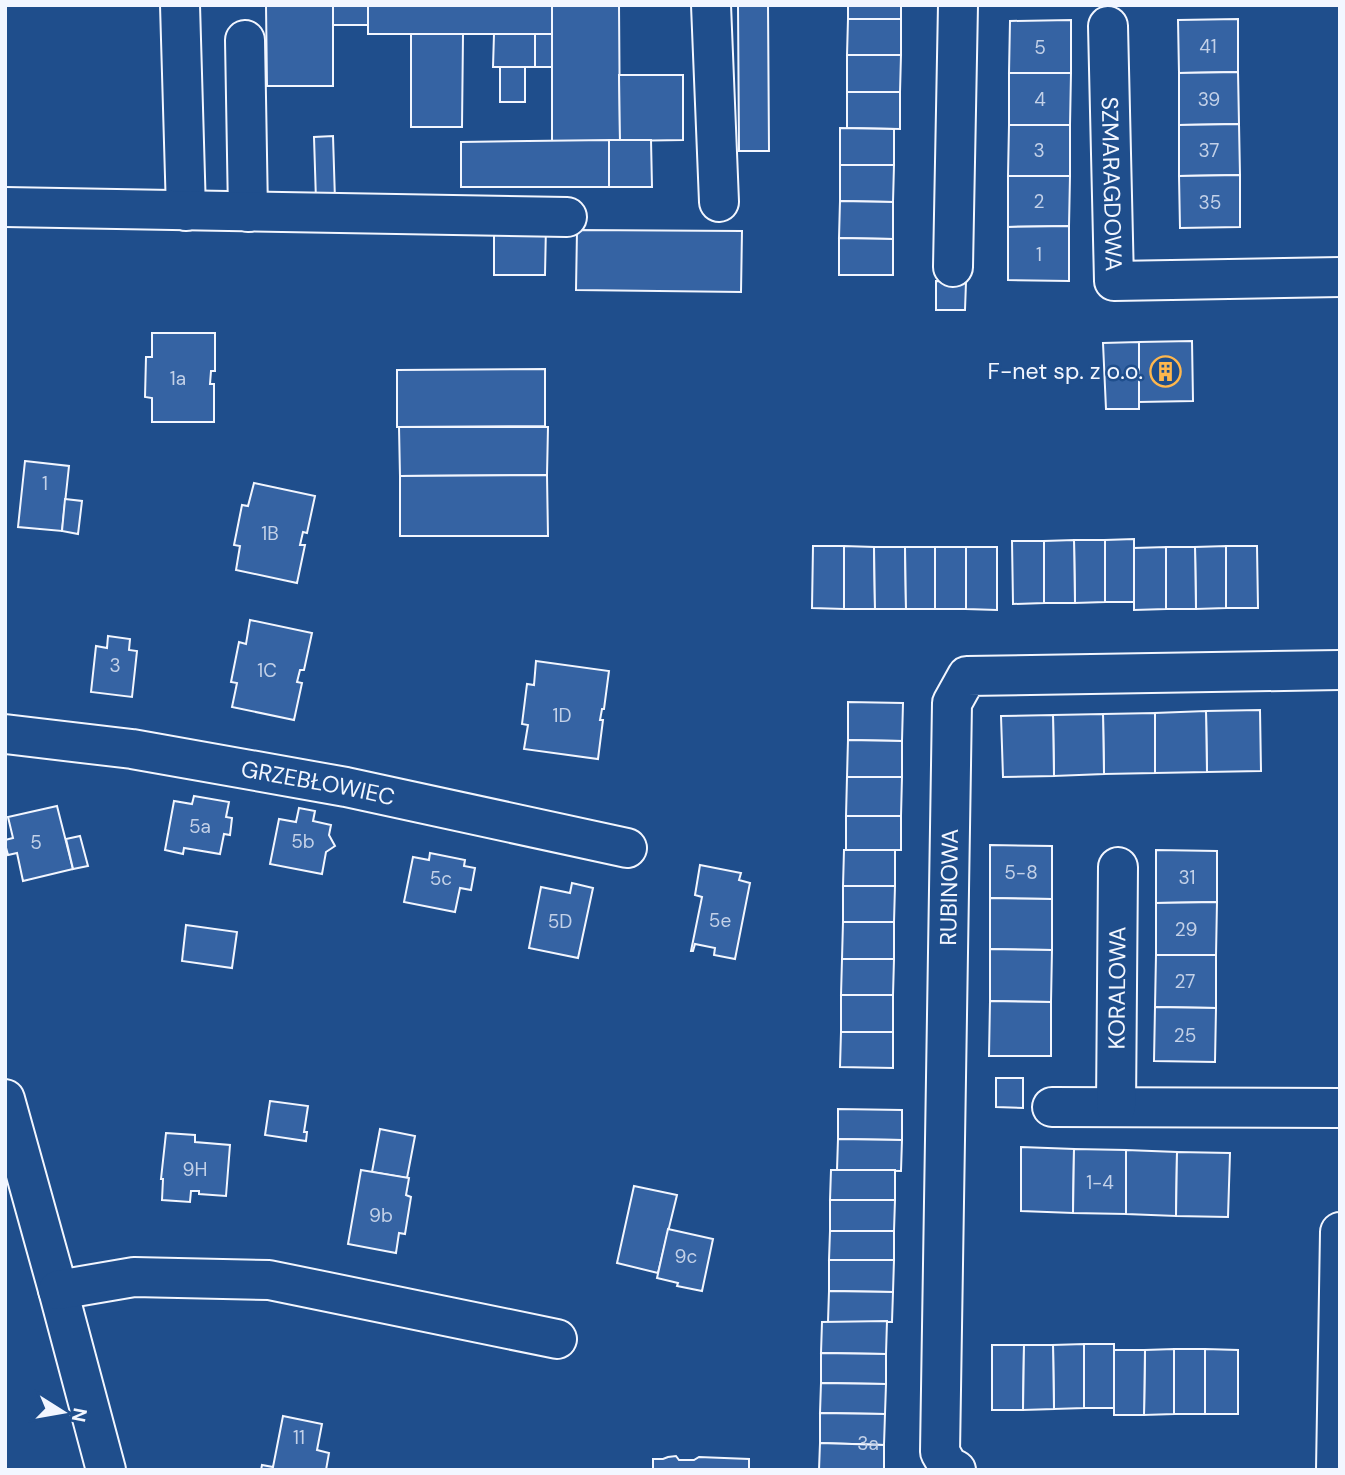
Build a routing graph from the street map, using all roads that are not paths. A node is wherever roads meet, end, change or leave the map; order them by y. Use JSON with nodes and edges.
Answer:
{"nodes":[{"id":1,"x":180,"y":5,"type":"edge"},
{"id":2,"x":711,"y":5,"type":"edge"},
{"id":3,"x":958,"y":5,"type":"edge"},
{"id":4,"x":1108,"y":26,"type":"dead end"},
{"id":5,"x":245,"y":40,"type":"dead end"},
{"id":6,"x":719,"y":202,"type":"dead end"},
{"id":7,"x":5,"y":207,"type":"edge"},
{"id":8,"x":186,"y":211,"type":"junction"},
{"id":9,"x":248,"y":212,"type":"junction"},
{"id":10,"x":567,"y":217,"type":"dead end"},
{"id":11,"x":954,"y":267,"type":"dead end"},
{"id":12,"x":1340,"y":277,"type":"edge"},
{"id":13,"x":1340,"y":670,"type":"edge"},
{"id":14,"x":5,"y":734,"type":"edge"},
{"id":15,"x":627,"y":848,"type":"dead end"},
{"id":16,"x":1118,"y":867,"type":"dead end"},
{"id":17,"x":5,"y":1099,"type":"edge"},
{"id":18,"x":1052,"y":1107,"type":"dead end"},
{"id":19,"x":1116,"y":1107,"type":"junction"},
{"id":20,"x":1340,"y":1108,"type":"edge"},
{"id":21,"x":1340,"y":1232,"type":"edge"},
{"id":22,"x":58,"y":1290,"type":"junction"},
{"id":23,"x":557,"y":1339,"type":"dead end"},
{"id":24,"x":106,"y":1470,"type":"edge"},
{"id":25,"x":956,"y":1470,"type":"edge"},
{"id":26,"x":1336,"y":1470,"type":"edge"}],
"edges":[{"from":1,"to":8,"type":"street"},
{"from":2,"to":6,"type":"street"},
{"from":3,"to":11,"type":"street"},
{"from":4,"to":12,"type":"street","name":"SZMARAGDOWA"},
{"from":5,"to":9,"type":"street"},
{"from":7,"to":8,"type":"street"},
{"from":8,"to":9,"type":"street"},
{"from":9,"to":10,"type":"street"},
{"from":13,"to":25,"type":"street","name":"RUBINOWA"},
{"from":14,"to":15,"type":"street","name":"GRZEBŁOWIEC"},
{"from":16,"to":19,"type":"street","name":"KORALOWA"},
{"from":17,"to":22,"type":"street"},
{"from":18,"to":19,"type":"street"},
{"from":19,"to":20,"type":"street"},
{"from":21,"to":26,"type":"street"},
{"from":22,"to":23,"type":"street"},
{"from":22,"to":24,"type":"street"}]}
